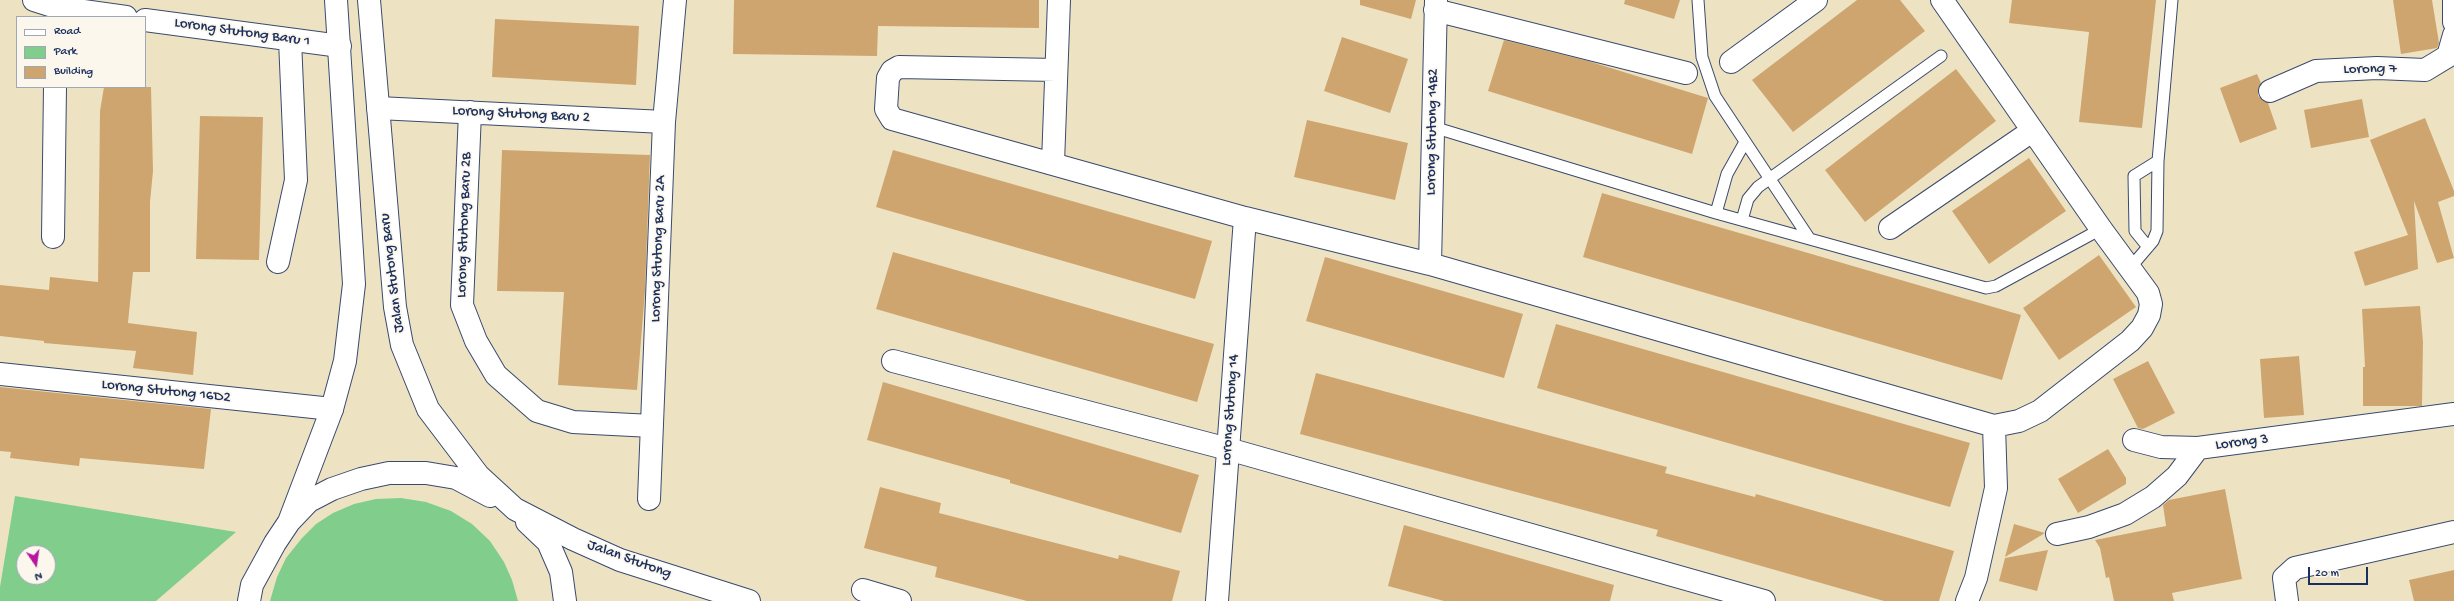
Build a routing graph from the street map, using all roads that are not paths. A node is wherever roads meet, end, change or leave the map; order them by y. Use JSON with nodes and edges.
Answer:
{"nodes":[{"id":1,"x":34,"y":0,"type":"edge"},
{"id":2,"x":336,"y":0,"type":"edge"},
{"id":3,"x":370,"y":0,"type":"edge"},
{"id":4,"x":675,"y":0,"type":"edge"},
{"id":5,"x":1059,"y":0,"type":"edge"},
{"id":6,"x":1698,"y":0,"type":"edge"},
{"id":7,"x":1816,"y":0,"type":"edge"},
{"id":8,"x":1942,"y":0,"type":"edge"},
{"id":9,"x":2172,"y":0,"type":"edge"},
{"id":10,"x":2454,"y":0,"type":"edge"},
{"id":11,"x":1436,"y":5,"type":"edge"},
{"id":12,"x":56,"y":12,"type":"edge"},
{"id":13,"x":112,"y":16,"type":"edge"},
{"id":14,"x":146,"y":20,"type":"edge"},
{"id":15,"x":2454,"y":22,"type":"edge"},
{"id":16,"x":2454,"y":35,"type":"edge"},
{"id":17,"x":290,"y":40,"type":"junction"},
{"id":18,"x":340,"y":46,"type":"junction"},
{"id":19,"x":1941,"y":56,"type":"dead end"},
{"id":20,"x":1731,"y":62,"type":"dead end"},
{"id":21,"x":1056,"y":70,"type":"junction"},
{"id":22,"x":1686,"y":73,"type":"dead end"},
{"id":23,"x":55,"y":88,"type":"edge"},
{"id":24,"x":2270,"y":91,"type":"dead end"},
{"id":25,"x":378,"y":108,"type":"junction"},
{"id":26,"x":470,"y":112,"type":"junction"},
{"id":27,"x":664,"y":122,"type":"junction"},
{"id":28,"x":1433,"y":127,"type":"junction"},
{"id":29,"x":2032,"y":131,"type":"junction"},
{"id":30,"x":1745,"y":142,"type":"junction"},
{"id":31,"x":2158,"y":161,"type":"junction"},
{"id":32,"x":1053,"y":163,"type":"junction"},
{"id":33,"x":1771,"y":179,"type":"junction"},
{"id":34,"x":1716,"y":213,"type":"junction"},
{"id":35,"x":1245,"y":218,"type":"junction"},
{"id":36,"x":1742,"y":220,"type":"junction"},
{"id":37,"x":1890,"y":228,"type":"dead end"},
{"id":38,"x":2101,"y":229,"type":"junction"},
{"id":39,"x":53,"y":237,"type":"dead end"},
{"id":40,"x":1809,"y":238,"type":"junction"},
{"id":41,"x":2148,"y":247,"type":"junction"},
{"id":42,"x":278,"y":262,"type":"dead end"},
{"id":43,"x":1430,"y":264,"type":"junction"},
{"id":44,"x":2130,"y":268,"type":"junction"},
{"id":45,"x":893,"y":361,"type":"dead end"},
{"id":46,"x":0,"y":374,"type":"edge"},
{"id":47,"x":332,"y":409,"type":"junction"},
{"id":48,"x":2454,"y":414,"type":"edge"},
{"id":49,"x":652,"y":426,"type":"junction"},
{"id":50,"x":1994,"y":426,"type":"junction"},
{"id":51,"x":2134,"y":440,"type":"dead end"},
{"id":52,"x":1228,"y":448,"type":"junction"},
{"id":53,"x":2198,"y":448,"type":"junction"},
{"id":54,"x":649,"y":499,"type":"dead end"},
{"id":55,"x":515,"y":509,"type":"junction"},
{"id":56,"x":289,"y":522,"type":"junction"},
{"id":57,"x":2454,"y":532,"type":"edge"},
{"id":58,"x":2057,"y":534,"type":"dead end"},
{"id":59,"x":863,"y":590,"type":"dead end"},
{"id":60,"x":248,"y":601,"type":"edge"},
{"id":61,"x":565,"y":601,"type":"edge"},
{"id":62,"x":749,"y":601,"type":"edge"},
{"id":63,"x":900,"y":601,"type":"edge"},
{"id":64,"x":1217,"y":601,"type":"edge"},
{"id":65,"x":1764,"y":601,"type":"edge"},
{"id":66,"x":1967,"y":601,"type":"edge"},
{"id":67,"x":2288,"y":601,"type":"edge"}],
"edges":[{"from":1,"to":12,"type":"street"},
{"from":2,"to":18,"type":"street"},
{"from":3,"to":25,"type":"street","name":"Jalan Stutong Baru"},
{"from":4,"to":27,"type":"street","name":"Lorong Stutong Baru 2A"},
{"from":5,"to":21,"type":"street"},
{"from":6,"to":30,"type":"lane"},
{"from":7,"to":20,"type":"street"},
{"from":8,"to":29,"type":"street"},
{"from":9,"to":31,"type":"lane"},
{"from":10,"to":15,"type":"street"},
{"from":11,"to":22,"type":"street"},
{"from":11,"to":28,"type":"street","name":"Lorong Stutong 14B2"},
{"from":12,"to":13,"type":"street"},
{"from":14,"to":17,"type":"street","name":"Lorong Stutong Baru 1"},
{"from":16,"to":24,"type":"street","name":"Lorong 7"},
{"from":17,"to":18,"type":"street","name":"Lorong Stutong Baru 1"},
{"from":17,"to":42,"type":"street"},
{"from":18,"to":47,"type":"street"},
{"from":19,"to":33,"type":"lane"},
{"from":21,"to":32,"type":"street"},
{"from":21,"to":32,"type":"street"},
{"from":23,"to":39,"type":"street"},
{"from":25,"to":26,"type":"street","name":"Lorong Stutong Baru 2"},
{"from":25,"to":55,"type":"street","name":"Jalan Stutong Baru"},
{"from":26,"to":27,"type":"street","name":"Lorong Stutong Baru 2"},
{"from":26,"to":49,"type":"street","name":"Lorong Stutong Baru 2B"},
{"from":27,"to":49,"type":"street","name":"Lorong Stutong Baru 2A"},
{"from":28,"to":34,"type":"lane"},
{"from":28,"to":43,"type":"street","name":"Lorong Stutong 14B2"},
{"from":29,"to":37,"type":"street"},
{"from":29,"to":38,"type":"street"},
{"from":30,"to":33,"type":"lane"},
{"from":30,"to":34,"type":"lane"},
{"from":31,"to":41,"type":"lane"},
{"from":31,"to":41,"type":"lane"},
{"from":32,"to":35,"type":"street"},
{"from":33,"to":36,"type":"lane"},
{"from":33,"to":40,"type":"lane"},
{"from":34,"to":36,"type":"lane"},
{"from":35,"to":43,"type":"street"},
{"from":35,"to":52,"type":"street","name":"Lorong Stutong 14"},
{"from":36,"to":40,"type":"lane"},
{"from":38,"to":40,"type":"lane"},
{"from":38,"to":44,"type":"street"},
{"from":41,"to":44,"type":"lane"},
{"from":43,"to":50,"type":"street"},
{"from":44,"to":50,"type":"street"},
{"from":45,"to":52,"type":"street"},
{"from":46,"to":47,"type":"street","name":"Lorong Stutong 16D2"},
{"from":47,"to":56,"type":"street"},
{"from":48,"to":53,"type":"street","name":"Lorong 3"},
{"from":49,"to":54,"type":"street","name":"Lorong Stutong Baru 2A"},
{"from":50,"to":66,"type":"street"},
{"from":51,"to":53,"type":"street"},
{"from":52,"to":64,"type":"street","name":"Lorong Stutong 14"},
{"from":52,"to":65,"type":"street"},
{"from":53,"to":58,"type":"street","name":"Lorong 3"},
{"from":55,"to":56,"type":"street"},
{"from":55,"to":61,"type":"street"},
{"from":55,"to":62,"type":"street","name":"Jalan Stutong"},
{"from":56,"to":60,"type":"street"},
{"from":57,"to":67,"type":"street"},
{"from":59,"to":63,"type":"street"}]}
